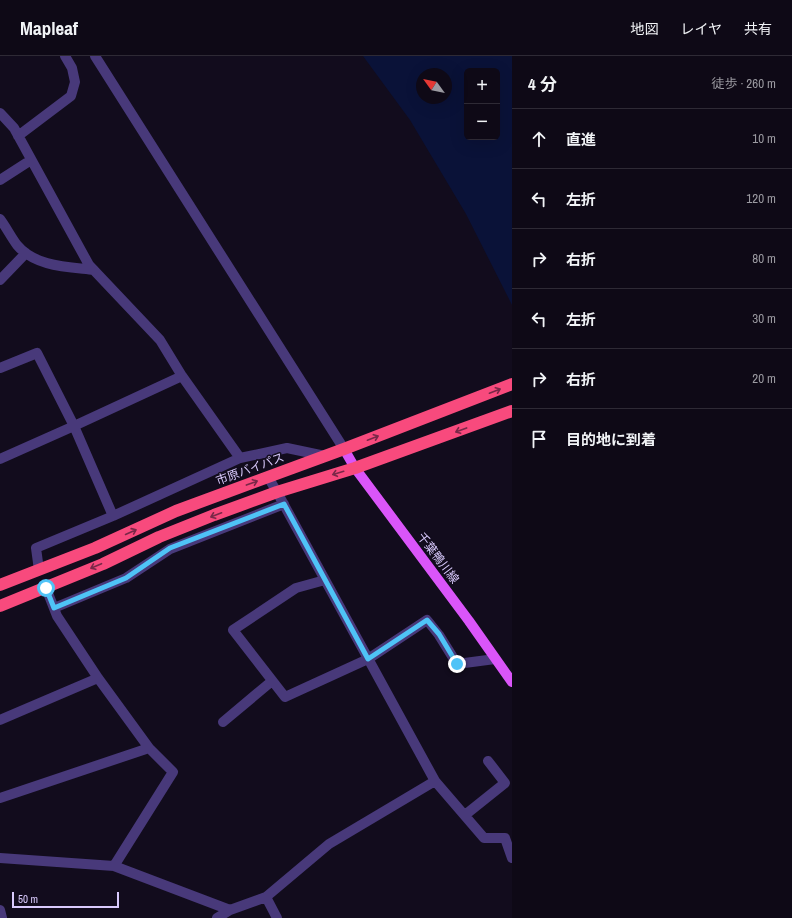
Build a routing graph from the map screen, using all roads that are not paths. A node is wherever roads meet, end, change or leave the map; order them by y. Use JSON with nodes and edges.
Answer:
{"nodes":[{"id":1,"x":65,"y":56,"type":"edge"},
{"id":2,"x":95,"y":56,"type":"edge"},
{"id":3,"x":0,"y":113,"type":"edge"},
{"id":4,"x":18,"y":136,"type":"junction"},
{"id":5,"x":31,"y":160,"type":"junction"},
{"id":6,"x":0,"y":180,"type":"edge"},
{"id":7,"x":0,"y":219,"type":"edge"},
{"id":8,"x":26,"y":253,"type":"junction"},
{"id":9,"x":94,"y":270,"type":"junction"},
{"id":10,"x":0,"y":280,"type":"edge"},
{"id":11,"x":0,"y":368,"type":"edge"},
{"id":12,"x":182,"y":376,"type":"junction"},
{"id":13,"x":512,"y":384,"type":"edge"},
{"id":14,"x":512,"y":411,"type":"edge"},
{"id":15,"x":74,"y":426,"type":"junction"},
{"id":16,"x":344,"y":449,"type":"junction"},
{"id":17,"x":325,"y":456,"type":"junction"},
{"id":18,"x":240,"y":458,"type":"junction"},
{"id":19,"x":0,"y":459,"type":"edge"},
{"id":20,"x":355,"y":468,"type":"junction"},
{"id":21,"x":268,"y":477,"type":"junction"},
{"id":22,"x":277,"y":492,"type":"junction"},
{"id":23,"x":284,"y":504,"type":"junction"},
{"id":24,"x":113,"y":516,"type":"junction"},
{"id":25,"x":39,"y":570,"type":"junction"},
{"id":26,"x":325,"y":580,"type":"junction"},
{"id":27,"x":0,"y":585,"type":"edge"},
{"id":28,"x":46,"y":588,"type":"junction"},
{"id":29,"x":0,"y":606,"type":"edge"},
{"id":30,"x":54,"y":608,"type":"junction"},
{"id":31,"x":368,"y":659,"type":"junction"},
{"id":32,"x":495,"y":659,"type":"junction"},
{"id":33,"x":98,"y":678,"type":"junction"},
{"id":34,"x":272,"y":681,"type":"junction"},
{"id":35,"x":512,"y":682,"type":"edge"},
{"id":36,"x":0,"y":720,"type":"edge"},
{"id":37,"x":223,"y":722,"type":"dead end"},
{"id":38,"x":149,"y":748,"type":"junction"},
{"id":39,"x":488,"y":761,"type":"dead end"},
{"id":40,"x":435,"y":782,"type":"junction"},
{"id":41,"x":0,"y":798,"type":"edge"},
{"id":42,"x":465,"y":815,"type":"junction"},
{"id":43,"x":0,"y":858,"type":"edge"},
{"id":44,"x":512,"y":858,"type":"edge"},
{"id":45,"x":114,"y":866,"type":"junction"},
{"id":46,"x":266,"y":897,"type":"junction"},
{"id":47,"x":0,"y":910,"type":"edge"},
{"id":48,"x":230,"y":910,"type":"junction"},
{"id":49,"x":2,"y":918,"type":"edge"},
{"id":50,"x":217,"y":918,"type":"edge"},
{"id":51,"x":277,"y":918,"type":"edge"}],
"edges":[{"from":1,"to":4,"type":"street"},
{"from":2,"to":16,"type":"street"},
{"from":3,"to":4,"type":"street"},
{"from":4,"to":5,"type":"street"},
{"from":5,"to":6,"type":"street"},
{"from":5,"to":9,"type":"street"},
{"from":7,"to":8,"type":"street"},
{"from":8,"to":9,"type":"street"},
{"from":8,"to":10,"type":"street"},
{"from":9,"to":12,"type":"street"},
{"from":11,"to":15,"type":"street"},
{"from":12,"to":15,"type":"street"},
{"from":12,"to":18,"type":"street"},
{"from":16,"to":13,"type":"highway","name":"市原バイパス","one_way":true},
{"from":14,"to":20,"type":"highway","one_way":true},
{"from":15,"to":19,"type":"street"},
{"from":15,"to":24,"type":"street"},
{"from":16,"to":17,"type":"highway","name":"市原バイパス"},
{"from":16,"to":20,"type":"main road","name":"千葉鴨川線"},
{"from":17,"to":18,"type":"street"},
{"from":17,"to":21,"type":"highway","name":"市原バイパス"},
{"from":18,"to":24,"type":"street"},
{"from":20,"to":22,"type":"highway","one_way":true},
{"from":20,"to":32,"type":"main road","name":"千葉鴨川線"},
{"from":21,"to":22,"type":"street"},
{"from":25,"to":21,"type":"highway","name":"市原バイパス","one_way":true},
{"from":22,"to":23,"type":"street"},
{"from":22,"to":28,"type":"highway","one_way":true},
{"from":23,"to":26,"type":"street"},
{"from":23,"to":30,"type":"street"},
{"from":24,"to":25,"type":"street"},
{"from":25,"to":27,"type":"highway","name":"市原バイパス"},
{"from":26,"to":31,"type":"street"},
{"from":26,"to":34,"type":"street"},
{"from":28,"to":29,"type":"highway"},
{"from":28,"to":30,"type":"street"},
{"from":30,"to":33,"type":"street"},
{"from":31,"to":32,"type":"street"},
{"from":31,"to":34,"type":"street"},
{"from":31,"to":40,"type":"street"},
{"from":32,"to":35,"type":"main road","name":"千葉鴨川線"},
{"from":33,"to":36,"type":"street"},
{"from":33,"to":38,"type":"street"},
{"from":34,"to":37,"type":"street"},
{"from":38,"to":41,"type":"street"},
{"from":38,"to":45,"type":"street"},
{"from":39,"to":42,"type":"street"},
{"from":40,"to":42,"type":"street"},
{"from":40,"to":46,"type":"street"},
{"from":42,"to":44,"type":"street"},
{"from":43,"to":45,"type":"street"},
{"from":45,"to":48,"type":"street"},
{"from":46,"to":48,"type":"street"},
{"from":46,"to":51,"type":"street"},
{"from":47,"to":49,"type":"street"},
{"from":48,"to":50,"type":"street"}]}
